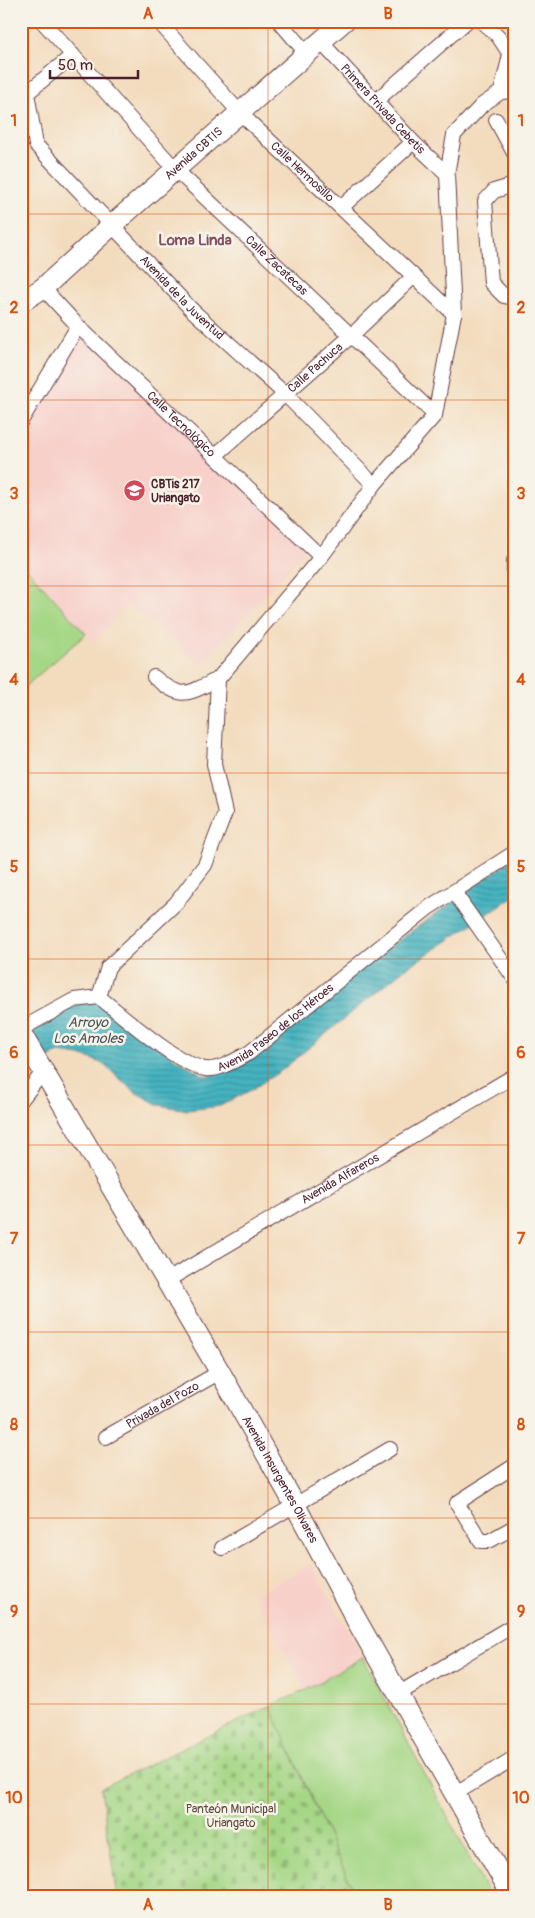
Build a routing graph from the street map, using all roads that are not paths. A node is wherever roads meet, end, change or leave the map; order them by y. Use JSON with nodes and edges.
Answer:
{"nodes":[{"id":1,"x":42,"y":21,"type":"edge"},
{"id":2,"x":158,"y":21,"type":"edge"},
{"id":3,"x":279,"y":21,"type":"edge"},
{"id":4,"x":344,"y":21,"type":"edge"},
{"id":5,"x":467,"y":21,"type":"edge"},
{"id":6,"x":481,"y":21,"type":"edge"},
{"id":7,"x":314,"y":48,"type":"junction"},
{"id":8,"x":73,"y":55,"type":"junction"},
{"id":9,"x":512,"y":57,"type":"edge"},
{"id":10,"x":507,"y":91,"type":"edge"},
{"id":11,"x":24,"y":92,"type":"edge"},
{"id":12,"x":378,"y":100,"type":"junction"},
{"id":13,"x":240,"y":113,"type":"junction"},
{"id":14,"x":496,"y":120,"type":"dead end"},
{"id":15,"x":413,"y":142,"type":"junction"},
{"id":16,"x":514,"y":152,"type":"edge"},
{"id":17,"x":176,"y":170,"type":"junction"},
{"id":18,"x":447,"y":174,"type":"junction"},
{"id":19,"x":514,"y":185,"type":"edge"},
{"id":20,"x":342,"y":207,"type":"junction"},
{"id":21,"x":111,"y":226,"type":"junction"},
{"id":22,"x":413,"y":277,"type":"junction"},
{"id":23,"x":43,"y":288,"type":"junction"},
{"id":24,"x":514,"y":298,"type":"edge"},
{"id":25,"x":21,"y":302,"type":"edge"},
{"id":26,"x":454,"y":314,"type":"junction"},
{"id":27,"x":78,"y":326,"type":"junction"},
{"id":28,"x":351,"y":336,"type":"junction"},
{"id":29,"x":284,"y":394,"type":"junction"},
{"id":30,"x":435,"y":415,"type":"junction"},
{"id":31,"x":21,"y":421,"type":"edge"},
{"id":32,"x":216,"y":455,"type":"junction"},
{"id":33,"x":374,"y":485,"type":"junction"},
{"id":34,"x":321,"y":557,"type":"junction"},
{"id":35,"x":514,"y":561,"type":"edge"},
{"id":36,"x":514,"y":571,"type":"edge"},
{"id":37,"x":154,"y":677,"type":"dead end"},
{"id":38,"x":218,"y":679,"type":"junction"},
{"id":39,"x":514,"y":852,"type":"edge"},
{"id":40,"x":455,"y":894,"type":"junction"},
{"id":41,"x":514,"y":978,"type":"edge"},
{"id":42,"x":99,"y":998,"type":"junction"},
{"id":43,"x":22,"y":1032,"type":"edge"},
{"id":44,"x":42,"y":1069,"type":"junction"},
{"id":45,"x":514,"y":1076,"type":"edge"},
{"id":46,"x":21,"y":1100,"type":"edge"},
{"id":47,"x":166,"y":1281,"type":"junction"},
{"id":48,"x":220,"y":1372,"type":"junction"},
{"id":49,"x":106,"y":1437,"type":"dead end"},
{"id":50,"x":390,"y":1449,"type":"dead end"},
{"id":51,"x":514,"y":1466,"type":"edge"},
{"id":52,"x":295,"y":1505,"type":"junction"},
{"id":53,"x":514,"y":1527,"type":"edge"},
{"id":54,"x":222,"y":1548,"type":"dead end"},
{"id":55,"x":514,"y":1625,"type":"edge"},
{"id":56,"x":398,"y":1694,"type":"junction"},
{"id":57,"x":514,"y":1758,"type":"edge"},
{"id":58,"x":456,"y":1793,"type":"junction"},
{"id":59,"x":513,"y":1897,"type":"edge"}],
"edges":[{"from":1,"to":8,"type":"street","name":"Calle Zacatecas"},
{"from":2,"to":13,"type":"street","name":"Calle Hermosillo"},
{"from":3,"to":7,"type":"street","name":"Primera Privada Cebetis"},
{"from":4,"to":7,"type":"street","name":"Avenida CBTIS"},
{"from":5,"to":12,"type":"street"},
{"from":6,"to":9,"type":"street"},
{"from":7,"to":12,"type":"street","name":"Primera Privada Cebetis"},
{"from":7,"to":13,"type":"street","name":"Avenida CBTIS"},
{"from":8,"to":11,"type":"street"},
{"from":8,"to":17,"type":"street","name":"Calle Zacatecas"},
{"from":9,"to":10,"type":"street"},
{"from":10,"to":18,"type":"street"},
{"from":11,"to":21,"type":"street","name":"Avenida de la Juventud"},
{"from":12,"to":15,"type":"street","name":"Primera Privada Cebetis"},
{"from":13,"to":17,"type":"street","name":"Avenida CBTIS"},
{"from":13,"to":20,"type":"street","name":"Calle Hermosillo"},
{"from":14,"to":16,"type":"street"},
{"from":15,"to":18,"type":"street","name":"Primera Privada Cebetis"},
{"from":15,"to":20,"type":"street"},
{"from":17,"to":21,"type":"street","name":"Avenida CBTIS"},
{"from":17,"to":28,"type":"street","name":"Calle Zacatecas"},
{"from":18,"to":26,"type":"street"},
{"from":19,"to":24,"type":"street"},
{"from":20,"to":22,"type":"street","name":"Calle Hermosillo"},
{"from":21,"to":23,"type":"street","name":"Avenida CBTIS"},
{"from":21,"to":29,"type":"street","name":"Avenida de la Juventud"},
{"from":22,"to":26,"type":"street","name":"Calle Hermosillo"},
{"from":22,"to":28,"type":"street","name":"Calle Pachuca"},
{"from":23,"to":25,"type":"street","name":"Avenida CBTIS"},
{"from":23,"to":27,"type":"street","name":"Calle Tecnológico"},
{"from":26,"to":30,"type":"street"},
{"from":27,"to":31,"type":"street"},
{"from":27,"to":32,"type":"street","name":"Calle Tecnológico"},
{"from":28,"to":29,"type":"street","name":"Calle Pachuca"},
{"from":28,"to":30,"type":"street","name":"Calle Zacatecas"},
{"from":29,"to":32,"type":"street","name":"Calle Pachuca"},
{"from":29,"to":33,"type":"street","name":"Avenida de la Juventud"},
{"from":30,"to":33,"type":"street"},
{"from":32,"to":34,"type":"street","name":"Calle Tecnológico"},
{"from":33,"to":34,"type":"street"},
{"from":34,"to":38,"type":"street"},
{"from":35,"to":36,"type":"street"},
{"from":37,"to":38,"type":"street"},
{"from":38,"to":42,"type":"street"},
{"from":39,"to":40,"type":"street","name":"Avenida Paseo de los Héroes"},
{"from":40,"to":41,"type":"street"},
{"from":40,"to":42,"type":"street","name":"Avenida Paseo de los Héroes"},
{"from":42,"to":43,"type":"street"},
{"from":43,"to":44,"type":"street","name":"Avenida Insurgentes Olivares"},
{"from":44,"to":46,"type":"street"},
{"from":44,"to":47,"type":"street","name":"Avenida Insurgentes Olivares"},
{"from":45,"to":47,"type":"street","name":"Avenida Alfareros"},
{"from":47,"to":48,"type":"street","name":"Avenida Insurgentes Olivares"},
{"from":48,"to":49,"type":"street","name":"Privada del Pozo"},
{"from":48,"to":52,"type":"street","name":"Avenida Insurgentes Olivares"},
{"from":50,"to":52,"type":"street"},
{"from":51,"to":53,"type":"street"},
{"from":52,"to":54,"type":"street"},
{"from":52,"to":56,"type":"street","name":"Avenida Insurgentes Olivares"},
{"from":55,"to":56,"type":"street"},
{"from":56,"to":58,"type":"street","name":"Avenida Insurgentes Olivares"},
{"from":57,"to":58,"type":"street"},
{"from":58,"to":59,"type":"street","name":"Avenida Insurgentes Olivares"}]}
